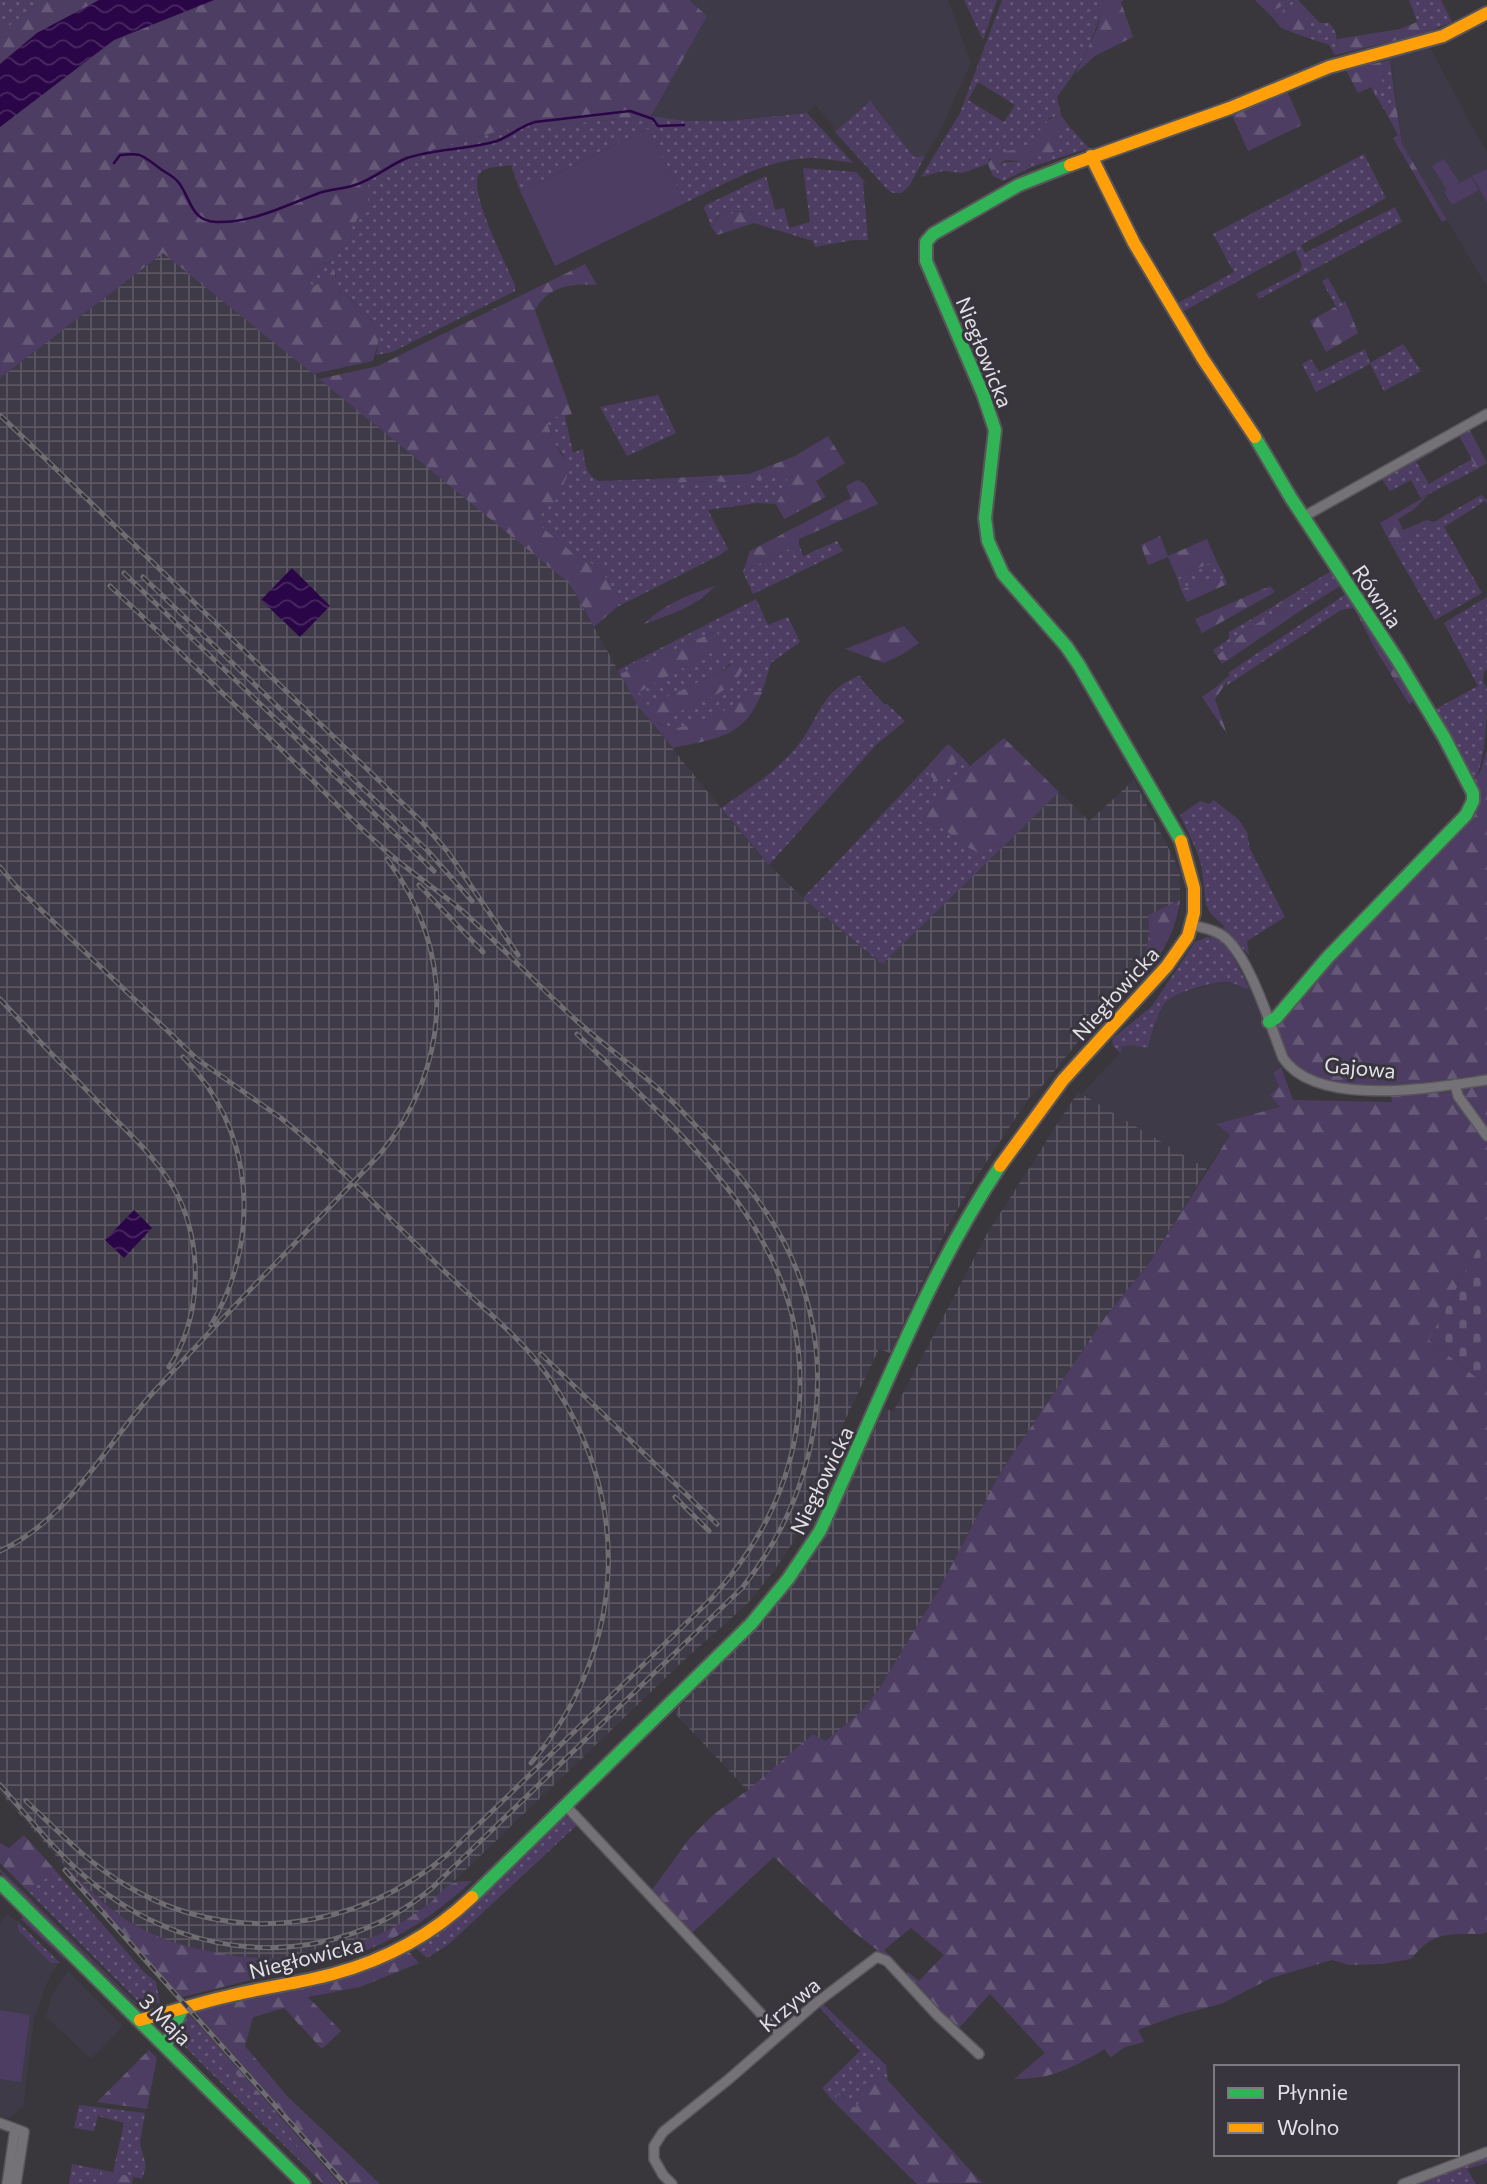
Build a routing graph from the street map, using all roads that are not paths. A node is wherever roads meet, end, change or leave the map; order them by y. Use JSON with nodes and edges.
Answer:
{"nodes":[{"id":1,"x":1487,"y":13,"type":"edge"},
{"id":2,"x":1091,"y":156,"type":"junction"},
{"id":3,"x":1487,"y":414,"type":"edge"},
{"id":4,"x":1303,"y":517,"type":"junction"},
{"id":5,"x":1192,"y":925,"type":"junction"},
{"id":6,"x":1269,"y":1022,"type":"junction"},
{"id":7,"x":1487,"y":1080,"type":"edge"},
{"id":8,"x":1455,"y":1084,"type":"junction"},
{"id":9,"x":1487,"y":1136,"type":"edge"},
{"id":10,"x":566,"y":1805,"type":"junction"},
{"id":11,"x":0,"y":1883,"type":"edge"},
{"id":12,"x":182,"y":2009,"type":"junction"},
{"id":13,"x":140,"y":2020,"type":"junction"},
{"id":14,"x":780,"y":2034,"type":"junction"},
{"id":15,"x":166,"y":2045,"type":"junction"},
{"id":16,"x":979,"y":2054,"type":"dead end"},
{"id":17,"x":0,"y":2123,"type":"edge"},
{"id":18,"x":15,"y":2129,"type":"junction"},
{"id":19,"x":1487,"y":2152,"type":"edge"},
{"id":20,"x":7,"y":2184,"type":"edge"},
{"id":21,"x":16,"y":2184,"type":"edge"},
{"id":22,"x":304,"y":2184,"type":"edge"},
{"id":23,"x":672,"y":2184,"type":"edge"},
{"id":24,"x":1403,"y":2184,"type":"edge"}],
"edges":[{"from":1,"to":2,"type":"street","name":"Niegłowicka"},
{"from":2,"to":4,"type":"street","name":"Równia"},
{"from":2,"to":5,"type":"street","name":"Niegłowicka"},
{"from":3,"to":4,"type":"street"},
{"from":4,"to":6,"type":"street","name":"Równia"},
{"from":5,"to":6,"type":"street","name":"Gajowa"},
{"from":5,"to":10,"type":"street","name":"Niegłowicka"},
{"from":6,"to":8,"type":"street","name":"Gajowa"},
{"from":7,"to":8,"type":"street","name":"Gajowa"},
{"from":8,"to":9,"type":"street"},
{"from":10,"to":12,"type":"street","name":"Niegłowicka"},
{"from":10,"to":14,"type":"street"},
{"from":11,"to":13,"type":"street","name":"3 Maja"},
{"from":12,"to":13,"type":"street","name":"Niegłowicka"},
{"from":12,"to":15,"type":"street"},
{"from":13,"to":15,"type":"street","name":"3 Maja"},
{"from":14,"to":16,"type":"street","name":"Krzywa"},
{"from":14,"to":23,"type":"street","name":"Krzywa"},
{"from":15,"to":22,"type":"street","name":"3 Maja"},
{"from":17,"to":18,"type":"street"},
{"from":18,"to":20,"type":"street"},
{"from":18,"to":21,"type":"street"},
{"from":19,"to":24,"type":"street"}]}
